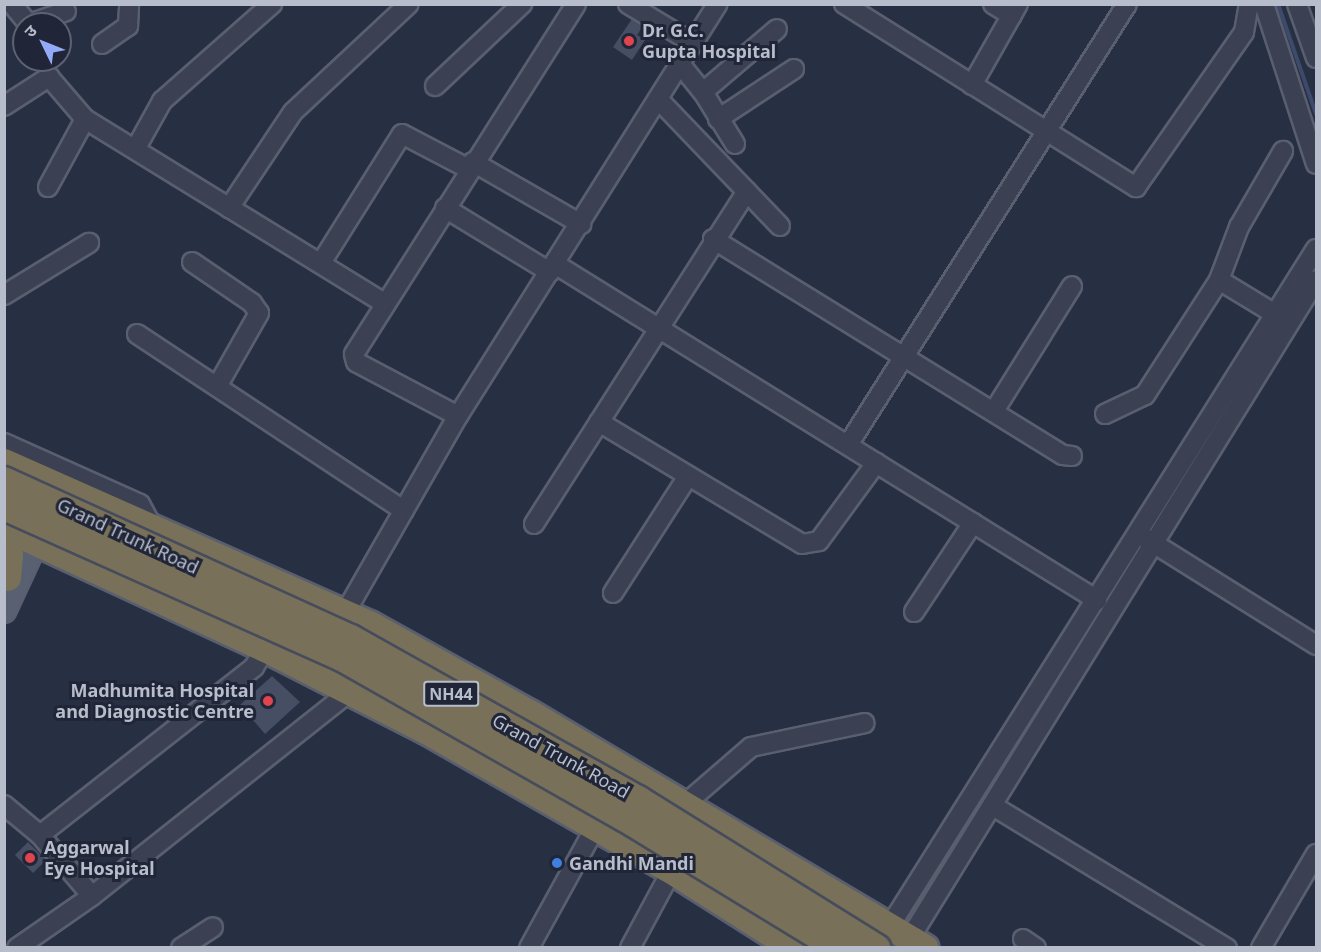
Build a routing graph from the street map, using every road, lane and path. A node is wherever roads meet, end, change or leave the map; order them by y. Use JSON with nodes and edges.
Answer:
{"nodes":[{"id":1,"x":272,"y":4,"type":"edge"},
{"id":2,"x":409,"y":4,"type":"edge"},
{"id":3,"x":522,"y":4,"type":"edge"},
{"id":4,"x":576,"y":4,"type":"edge"},
{"id":5,"x":628,"y":4,"type":"edge"},
{"id":6,"x":717,"y":4,"type":"edge"},
{"id":7,"x":844,"y":4,"type":"edge"},
{"id":8,"x":993,"y":4,"type":"edge"},
{"id":9,"x":1127,"y":4,"type":"edge"},
{"id":10,"x":1249,"y":4,"type":"edge"},
{"id":11,"x":1264,"y":4,"type":"edge"},
{"id":12,"x":1297,"y":4,"type":"edge"},
{"id":13,"x":133,"y":7,"type":"edge"},
{"id":14,"x":66,"y":10,"type":"dead end"},
{"id":15,"x":1015,"y":10,"type":"edge"},
{"id":16,"x":61,"y":12,"type":"edge"},
{"id":17,"x":777,"y":29,"type":"dead end"},
{"id":18,"x":693,"y":43,"type":"junction"},
{"id":19,"x":102,"y":44,"type":"dead end"},
{"id":20,"x":1317,"y":58,"type":"edge"},
{"id":21,"x":680,"y":64,"type":"junction"},
{"id":22,"x":794,"y":69,"type":"dead end"},
{"id":23,"x":972,"y":85,"type":"junction"},
{"id":24,"x":435,"y":86,"type":"dead end"},
{"id":25,"x":703,"y":92,"type":"junction"},
{"id":26,"x":658,"y":99,"type":"junction"},
{"id":27,"x":4,"y":106,"type":"edge"},
{"id":28,"x":85,"y":119,"type":"junction"},
{"id":29,"x":718,"y":119,"type":"junction"},
{"id":30,"x":1048,"y":132,"type":"junction"},
{"id":31,"x":735,"y":144,"type":"dead end"},
{"id":32,"x":136,"y":148,"type":"junction"},
{"id":33,"x":1283,"y":151,"type":"dead end"},
{"id":34,"x":1317,"y":164,"type":"edge"},
{"id":35,"x":471,"y":166,"type":"junction"},
{"id":36,"x":48,"y":187,"type":"dead end"},
{"id":37,"x":747,"y":191,"type":"junction"},
{"id":38,"x":229,"y":208,"type":"junction"},
{"id":39,"x":445,"y":208,"type":"junction"},
{"id":40,"x":580,"y":224,"type":"junction"},
{"id":41,"x":780,"y":226,"type":"dead end"},
{"id":42,"x":713,"y":239,"type":"junction"},
{"id":43,"x":89,"y":243,"type":"dead end"},
{"id":44,"x":1314,"y":259,"type":"edge"},
{"id":45,"x":192,"y":262,"type":"dead end"},
{"id":46,"x":321,"y":262,"type":"junction"},
{"id":47,"x":553,"y":268,"type":"junction"},
{"id":48,"x":1219,"y":280,"type":"junction"},
{"id":49,"x":1317,"y":280,"type":"edge"},
{"id":50,"x":1072,"y":286,"type":"dead end"},
{"id":51,"x":4,"y":295,"type":"edge"},
{"id":52,"x":386,"y":304,"type":"junction"},
{"id":53,"x":1275,"y":314,"type":"junction"},
{"id":54,"x":660,"y":327,"type":"junction"},
{"id":55,"x":137,"y":334,"type":"dead end"},
{"id":56,"x":906,"y":356,"type":"junction"},
{"id":57,"x":218,"y":386,"type":"junction"},
{"id":58,"x":994,"y":411,"type":"junction"},
{"id":59,"x":1105,"y":414,"type":"dead end"},
{"id":60,"x":458,"y":416,"type":"junction"},
{"id":61,"x":599,"y":422,"type":"junction"},
{"id":62,"x":4,"y":443,"type":"edge"},
{"id":63,"x":848,"y":445,"type":"junction"},
{"id":64,"x":1072,"y":456,"type":"dead end"},
{"id":65,"x":4,"y":462,"type":"edge"},
{"id":66,"x":876,"y":463,"type":"junction"},
{"id":67,"x":688,"y":476,"type":"junction"},
{"id":68,"x":4,"y":480,"type":"edge"},
{"id":69,"x":61,"y":488,"type":"junction"},
{"id":70,"x":4,"y":507,"type":"edge"},
{"id":71,"x":405,"y":511,"type":"junction"},
{"id":72,"x":973,"y":523,"type":"junction"},
{"id":73,"x":534,"y":524,"type":"dead end"},
{"id":74,"x":153,"y":528,"type":"junction"},
{"id":75,"x":1138,"y":533,"type":"junction"},
{"id":76,"x":14,"y":537,"type":"edge"},
{"id":77,"x":1155,"y":544,"type":"junction"},
{"id":78,"x":6,"y":582,"type":"edge"},
{"id":79,"x":613,"y":593,"type":"dead end"},
{"id":80,"x":1097,"y":600,"type":"junction"},
{"id":81,"x":4,"y":611,"type":"edge"},
{"id":82,"x":914,"y":612,"type":"dead end"},
{"id":83,"x":345,"y":613,"type":"junction"},
{"id":84,"x":1317,"y":645,"type":"edge"},
{"id":85,"x":265,"y":649,"type":"junction"},
{"id":86,"x":440,"y":663,"type":"junction"},
{"id":87,"x":349,"y":692,"type":"junction"},
{"id":88,"x":866,"y":723,"type":"dead end"},
{"id":89,"x":412,"y":724,"type":"junction"},
{"id":90,"x":685,"y":804,"type":"junction"},
{"id":91,"x":4,"y":805,"type":"edge"},
{"id":92,"x":993,"y":806,"type":"junction"},
{"id":93,"x":595,"y":828,"type":"junction"},
{"id":94,"x":40,"y":835,"type":"junction"},
{"id":95,"x":1317,"y":854,"type":"edge"},
{"id":96,"x":671,"y":872,"type":"junction"},
{"id":97,"x":92,"y":896,"type":"junction"},
{"id":98,"x":213,"y":927,"type":"dead end"},
{"id":99,"x":901,"y":940,"type":"edge"},
{"id":100,"x":1200,"y":941,"type":"edge"},
{"id":101,"x":784,"y":945,"type":"edge"},
{"id":102,"x":17,"y":948,"type":"edge"},
{"id":103,"x":181,"y":948,"type":"edge"},
{"id":104,"x":529,"y":948,"type":"edge"},
{"id":105,"x":630,"y":948,"type":"edge"},
{"id":106,"x":837,"y":948,"type":"edge"},
{"id":107,"x":1227,"y":948,"type":"edge"},
{"id":108,"x":1261,"y":948,"type":"edge"}],
"edges":[{"from":1,"to":32,"type":"street"},
{"from":2,"to":38,"type":"street"},
{"from":3,"to":24,"type":"street"},
{"from":4,"to":35,"type":"street"},
{"from":5,"to":18,"type":"street"},
{"from":6,"to":18,"type":"street"},
{"from":7,"to":23,"type":"street"},
{"from":8,"to":15,"type":"street"},
{"from":9,"to":30,"type":"street"},
{"from":10,"to":30,"type":"street"},
{"from":11,"to":34,"type":"street"},
{"from":12,"to":20,"type":"street"},
{"from":13,"to":19,"type":"street"},
{"from":14,"to":16,"type":"street"},
{"from":15,"to":23,"type":"street"},
{"from":17,"to":25,"type":"street"},
{"from":18,"to":21,"type":"street"},
{"from":21,"to":25,"type":"street"},
{"from":21,"to":26,"type":"street"},
{"from":22,"to":29,"type":"street"},
{"from":23,"to":30,"type":"street"},
{"from":25,"to":29,"type":"street"},
{"from":26,"to":37,"type":"street"},
{"from":26,"to":40,"type":"street"},
{"from":27,"to":28,"type":"street"},
{"from":28,"to":32,"type":"street"},
{"from":28,"to":36,"type":"street"},
{"from":29,"to":31,"type":"street"},
{"from":30,"to":56,"type":"street"},
{"from":32,"to":38,"type":"street"},
{"from":33,"to":48,"type":"street"},
{"from":35,"to":39,"type":"street"},
{"from":35,"to":40,"type":"street"},
{"from":35,"to":46,"type":"street"},
{"from":37,"to":41,"type":"street"},
{"from":37,"to":42,"type":"street"},
{"from":38,"to":46,"type":"street"},
{"from":39,"to":47,"type":"street"},
{"from":39,"to":52,"type":"street"},
{"from":40,"to":47,"type":"street"},
{"from":42,"to":54,"type":"street"},
{"from":42,"to":56,"type":"street"},
{"from":43,"to":51,"type":"street"},
{"from":44,"to":53,"type":"street"},
{"from":45,"to":57,"type":"street"},
{"from":46,"to":52,"type":"street"},
{"from":47,"to":54,"type":"street"},
{"from":47,"to":60,"type":"street"},
{"from":48,"to":53,"type":"street"},
{"from":48,"to":59,"type":"street"},
{"from":49,"to":77,"type":"street"},
{"from":50,"to":58,"type":"street"},
{"from":52,"to":60,"type":"street"},
{"from":53,"to":75,"type":"street"},
{"from":54,"to":61,"type":"street"},
{"from":54,"to":63,"type":"street"},
{"from":55,"to":57,"type":"street"},
{"from":56,"to":58,"type":"street"},
{"from":56,"to":63,"type":"street"},
{"from":57,"to":71,"type":"street"},
{"from":58,"to":64,"type":"street"},
{"from":60,"to":71,"type":"street"},
{"from":61,"to":67,"type":"street"},
{"from":61,"to":73,"type":"street"},
{"from":62,"to":74,"type":"street"},
{"from":63,"to":66,"type":"street"},
{"from":65,"to":69,"type":"highway"},
{"from":66,"to":67,"type":"street"},
{"from":66,"to":72,"type":"street"},
{"from":67,"to":79,"type":"street"},
{"from":68,"to":99,"type":"highway","name":"Grand Trunk Road","number":"NH44","bridge":true},
{"from":69,"to":74,"type":"highway"},
{"from":69,"to":76,"type":"main road"},
{"from":70,"to":106,"type":"highway","name":"Grand Trunk Road","number":"NH44","bridge":true},
{"from":71,"to":83,"type":"street"},
{"from":72,"to":80,"type":"street"},
{"from":72,"to":82,"type":"street"},
{"from":74,"to":83,"type":"highway"},
{"from":75,"to":77,"type":"street"},
{"from":75,"to":80,"type":"street"},
{"from":76,"to":78,"type":"highway"},
{"from":76,"to":81,"type":"main road"},
{"from":76,"to":85,"type":"highway"},
{"from":77,"to":84,"type":"street"},
{"from":77,"to":92,"type":"street"},
{"from":80,"to":99,"type":"street"},
{"from":83,"to":86,"type":"highway"},
{"from":85,"to":87,"type":"highway"},
{"from":85,"to":94,"type":"street"},
{"from":86,"to":89,"type":"highway"},
{"from":86,"to":90,"type":"highway"},
{"from":87,"to":89,"type":"highway"},
{"from":87,"to":97,"type":"street"},
{"from":88,"to":90,"type":"street"},
{"from":89,"to":93,"type":"highway"},
{"from":90,"to":99,"type":"highway"},
{"from":91,"to":94,"type":"street"},
{"from":92,"to":99,"type":"street"},
{"from":92,"to":100,"type":"street"},
{"from":93,"to":96,"type":"highway"},
{"from":93,"to":104,"type":"street"},
{"from":94,"to":97,"type":"street"},
{"from":95,"to":108,"type":"street"},
{"from":96,"to":101,"type":"highway"},
{"from":96,"to":105,"type":"street"},
{"from":97,"to":102,"type":"street"},
{"from":98,"to":103,"type":"street"},
{"from":100,"to":107,"type":"street"}]}
